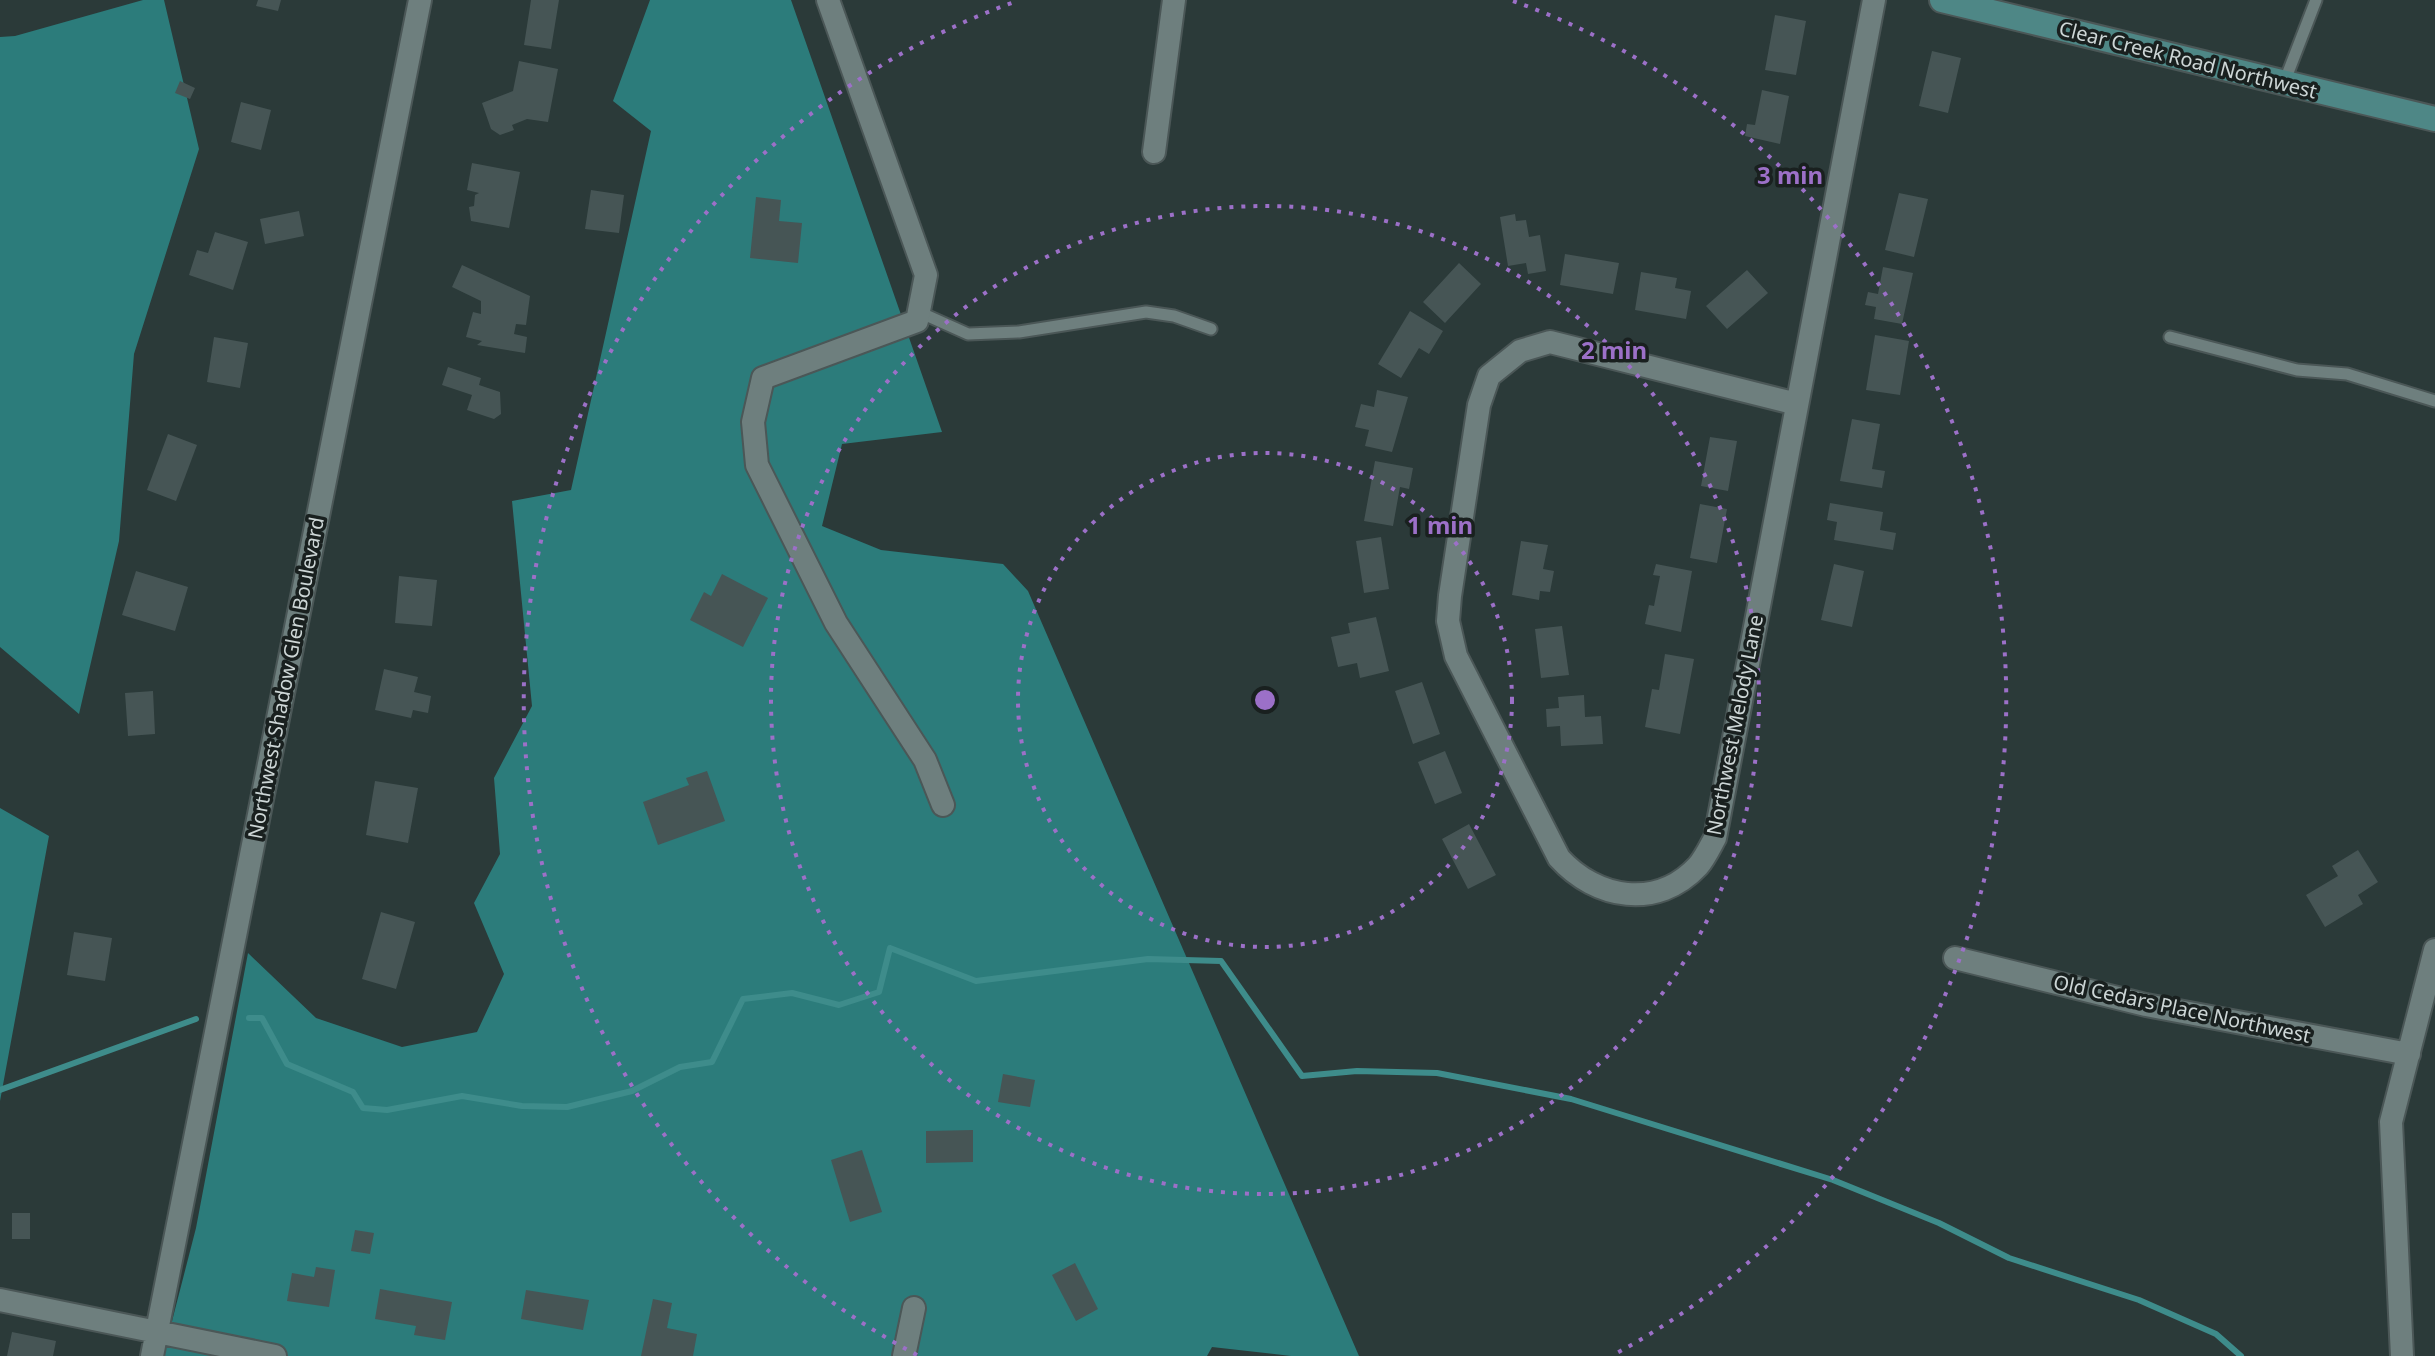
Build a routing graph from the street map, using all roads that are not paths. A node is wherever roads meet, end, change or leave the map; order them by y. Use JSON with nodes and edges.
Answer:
{"nodes":[{"id":1,"x":420,"y":0,"type":"edge"},
{"id":2,"x":828,"y":0,"type":"edge"},
{"id":3,"x":1174,"y":0,"type":"edge"},
{"id":4,"x":1874,"y":0,"type":"edge"},
{"id":5,"x":1942,"y":0,"type":"edge"},
{"id":6,"x":2316,"y":0,"type":"edge"},
{"id":7,"x":2283,"y":83,"type":"junction"},
{"id":8,"x":2435,"y":119,"type":"edge"},
{"id":9,"x":1154,"y":152,"type":"dead end"},
{"id":10,"x":919,"y":312,"type":"junction"},
{"id":11,"x":1211,"y":329,"type":"dead end"},
{"id":12,"x":2170,"y":337,"type":"dead end"},
{"id":13,"x":2435,"y":401,"type":"edge"},
{"id":14,"x":1797,"y":404,"type":"junction"},
{"id":15,"x":943,"y":805,"type":"dead end"},
{"id":16,"x":2435,"y":950,"type":"edge"},
{"id":17,"x":1955,"y":958,"type":"dead end"},
{"id":18,"x":2409,"y":1054,"type":"junction"},
{"id":19,"x":0,"y":1300,"type":"edge"},
{"id":20,"x":914,"y":1308,"type":"dead end"},
{"id":21,"x":158,"y":1331,"type":"junction"},
{"id":22,"x":152,"y":1356,"type":"edge"},
{"id":23,"x":275,"y":1356,"type":"edge"},
{"id":24,"x":904,"y":1356,"type":"edge"},
{"id":25,"x":2402,"y":1356,"type":"edge"}],
"edges":[{"from":1,"to":21,"type":"street","name":"Northwest Shadow Glen Boulevard"},
{"from":2,"to":10,"type":"street"},
{"from":3,"to":9,"type":"street"},
{"from":4,"to":14,"type":"street","name":"Northwest Melody Lane"},
{"from":5,"to":7,"type":"main road","name":"Clear Creek Road Northwest"},
{"from":6,"to":7,"type":"lane"},
{"from":7,"to":8,"type":"main road","name":"Clear Creek Road Northwest"},
{"from":10,"to":11,"type":"lane"},
{"from":10,"to":15,"type":"street"},
{"from":12,"to":13,"type":"lane"},
{"from":14,"to":14,"type":"street","name":"Northwest Melody Lane"},
{"from":16,"to":18,"type":"street"},
{"from":17,"to":18,"type":"street","name":"Old Cedars Place Northwest"},
{"from":18,"to":25,"type":"street"},
{"from":19,"to":21,"type":"street"},
{"from":20,"to":24,"type":"street"},
{"from":21,"to":22,"type":"street","name":"Northwest Shadow Glen Boulevard"},
{"from":21,"to":23,"type":"street"}]}
